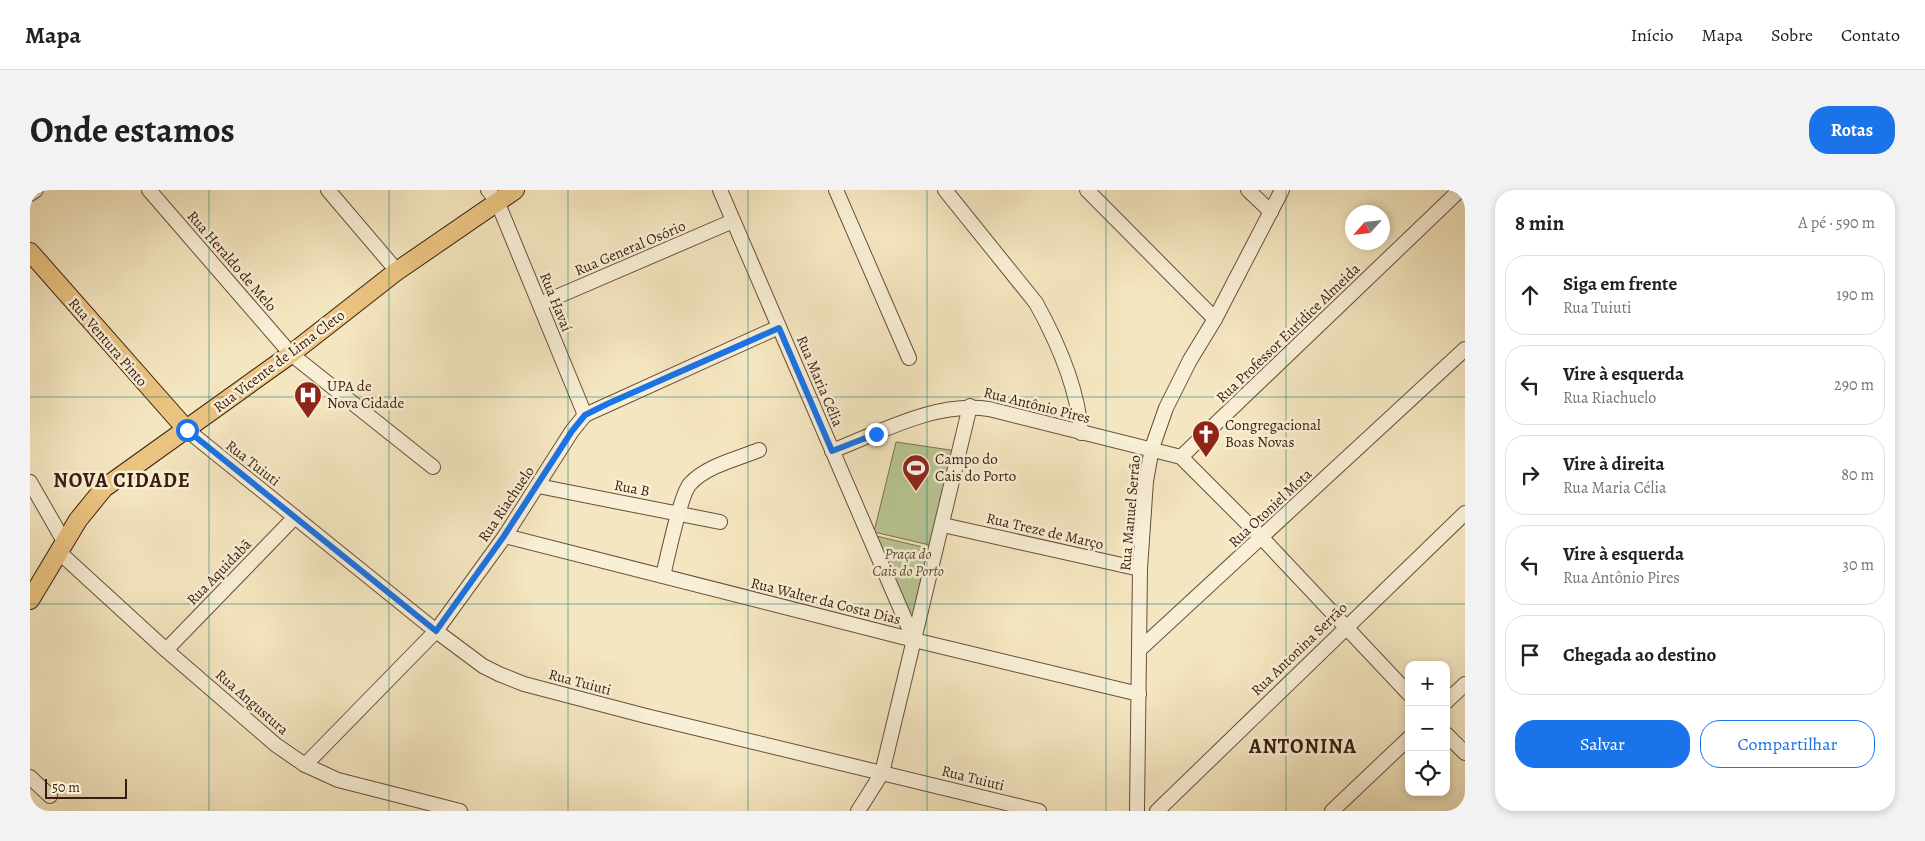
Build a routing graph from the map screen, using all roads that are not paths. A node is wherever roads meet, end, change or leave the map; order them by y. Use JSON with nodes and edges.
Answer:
{"nodes":[{"id":1,"x":36,"y":190,"type":"edge"},
{"id":2,"x":149,"y":190,"type":"edge"},
{"id":3,"x":328,"y":190,"type":"edge"},
{"id":4,"x":515,"y":190,"type":"edge"},
{"id":5,"x":720,"y":190,"type":"edge"},
{"id":6,"x":836,"y":190,"type":"edge"},
{"id":7,"x":945,"y":190,"type":"edge"},
{"id":8,"x":1086,"y":190,"type":"edge"},
{"id":9,"x":1248,"y":190,"type":"edge"},
{"id":10,"x":1282,"y":190,"type":"edge"},
{"id":11,"x":1460,"y":190,"type":"edge"},
{"id":12,"x":30,"y":194,"type":"edge"},
{"id":13,"x":492,"y":196,"type":"edge"},
{"id":14,"x":1271,"y":212,"type":"junction"},
{"id":15,"x":733,"y":221,"type":"junction"},
{"id":16,"x":30,"y":252,"type":"edge"},
{"id":17,"x":397,"y":271,"type":"junction"},
{"id":18,"x":540,"y":304,"type":"junction"},
{"id":19,"x":1215,"y":319,"type":"junction"},
{"id":20,"x":779,"y":328,"type":"junction"},
{"id":21,"x":1465,"y":349,"type":"edge"},
{"id":22,"x":291,"y":354,"type":"junction"},
{"id":23,"x":908,"y":358,"type":"dead end"},
{"id":24,"x":970,"y":406,"type":"junction"},
{"id":25,"x":585,"y":415,"type":"junction"},
{"id":26,"x":187,"y":430,"type":"junction"},
{"id":27,"x":1081,"y":433,"type":"junction"},
{"id":28,"x":1152,"y":448,"type":"junction"},
{"id":29,"x":759,"y":450,"type":"dead end"},
{"id":30,"x":832,"y":451,"type":"junction"},
{"id":31,"x":1181,"y":457,"type":"junction"},
{"id":32,"x":433,"y":468,"type":"dead end"},
{"id":33,"x":30,"y":482,"type":"edge"},
{"id":34,"x":538,"y":486,"type":"junction"},
{"id":35,"x":1465,"y":512,"type":"edge"},
{"id":36,"x":679,"y":514,"type":"junction"},
{"id":37,"x":295,"y":517,"type":"junction"},
{"id":38,"x":720,"y":522,"type":"dead end"},
{"id":39,"x":943,"y":525,"type":"junction"},
{"id":40,"x":504,"y":536,"type":"junction"},
{"id":41,"x":1262,"y":538,"type":"junction"},
{"id":42,"x":62,"y":548,"type":"junction"},
{"id":43,"x":1140,"y":569,"type":"junction"},
{"id":44,"x":662,"y":576,"type":"junction"},
{"id":45,"x":30,"y":600,"type":"edge"},
{"id":46,"x":1346,"y":626,"type":"junction"},
{"id":47,"x":436,"y":631,"type":"junction"},
{"id":48,"x":914,"y":640,"type":"junction"},
{"id":49,"x":1140,"y":649,"type":"junction"},
{"id":50,"x":166,"y":650,"type":"junction"},
{"id":51,"x":1465,"y":684,"type":"edge"},
{"id":52,"x":1405,"y":690,"type":"edge"},
{"id":53,"x":1140,"y":694,"type":"junction"},
{"id":54,"x":1450,"y":698,"type":"edge"},
{"id":55,"x":1450,"y":738,"type":"edge"},
{"id":56,"x":1405,"y":742,"type":"edge"},
{"id":57,"x":1465,"y":753,"type":"edge"},
{"id":58,"x":305,"y":766,"type":"junction"},
{"id":59,"x":882,"y":773,"type":"junction"},
{"id":60,"x":30,"y":777,"type":"edge"},
{"id":61,"x":50,"y":796,"type":"dead end"},
{"id":62,"x":460,"y":811,"type":"edge"},
{"id":63,"x":858,"y":811,"type":"edge"},
{"id":64,"x":1039,"y":811,"type":"edge"},
{"id":65,"x":1137,"y":811,"type":"edge"},
{"id":66,"x":1157,"y":811,"type":"edge"},
{"id":67,"x":1332,"y":811,"type":"edge"}],
"edges":[{"from":1,"to":12,"type":"street"},
{"from":2,"to":22,"type":"street","name":"Rua Heraldo de Melo"},
{"from":3,"to":17,"type":"street"},
{"from":4,"to":13,"type":"main road","name":"Rua Vicente de Lima Cleto"},
{"from":5,"to":15,"type":"street","name":"Rua Maria Célia"},
{"from":6,"to":23,"type":"street"},
{"from":7,"to":27,"type":"street"},
{"from":8,"to":19,"type":"street"},
{"from":9,"to":14,"type":"street"},
{"from":10,"to":14,"type":"street","name":"Rua Manuel Serrão"},
{"from":11,"to":31,"type":"street","name":"Rua Professor Eurídice Almeida"},
{"from":13,"to":17,"type":"main road","name":"Rua Vicente de Lima Cleto"},
{"from":13,"to":18,"type":"street","name":"Rua Havaí"},
{"from":14,"to":19,"type":"street","name":"Rua Manuel Serrão"},
{"from":15,"to":18,"type":"street","name":"Rua General Osório"},
{"from":15,"to":20,"type":"street","name":"Rua Maria Célia"},
{"from":16,"to":26,"type":"main road","name":"Rua Ventura Pinto"},
{"from":17,"to":22,"type":"main road","name":"Rua Vicente de Lima Cleto"},
{"from":18,"to":25,"type":"street","name":"Rua Havaí"},
{"from":19,"to":28,"type":"street","name":"Rua Manuel Serrão"},
{"from":20,"to":25,"type":"street","name":"Rua Riachuelo"},
{"from":20,"to":30,"type":"street","name":"Rua Maria Célia"},
{"from":21,"to":41,"type":"street","name":"Rua Otoniel Mota"},
{"from":22,"to":26,"type":"main road","name":"Rua Vicente de Lima Cleto"},
{"from":22,"to":32,"type":"street","name":"Rua Heraldo de Melo"},
{"from":24,"to":27,"type":"street","name":"Rua Antônio Pires"},
{"from":24,"to":30,"type":"street","name":"Rua Antônio Pires"},
{"from":24,"to":39,"type":"street"},
{"from":25,"to":34,"type":"street","name":"Rua Riachuelo"},
{"from":26,"to":37,"type":"street","name":"Rua Tuiuti"},
{"from":26,"to":42,"type":"main road","name":"Rua Vicente de Lima Cleto"},
{"from":27,"to":28,"type":"street","name":"Rua Antônio Pires"},
{"from":28,"to":31,"type":"street","name":"Rua Antônio Pires"},
{"from":28,"to":43,"type":"street","name":"Rua Manuel Serrão"},
{"from":29,"to":36,"type":"street"},
{"from":30,"to":48,"type":"street","name":"Rua Maria Célia"},
{"from":31,"to":41,"type":"street"},
{"from":33,"to":42,"type":"street","name":"Rua Angustura"},
{"from":34,"to":36,"type":"street","name":"Rua B"},
{"from":34,"to":40,"type":"street","name":"Rua Riachuelo"},
{"from":35,"to":46,"type":"street","name":"Rua Antonina Serrão"},
{"from":36,"to":38,"type":"street","name":"Rua B"},
{"from":36,"to":44,"type":"street"},
{"from":37,"to":47,"type":"street","name":"Rua Tuiuti"},
{"from":37,"to":50,"type":"street","name":"Rua Aquidabã"},
{"from":39,"to":43,"type":"street","name":"Rua Treze de Março"},
{"from":39,"to":48,"type":"street"},
{"from":40,"to":44,"type":"street","name":"Rua Walter da Costa Dias"},
{"from":40,"to":47,"type":"street","name":"Rua Riachuelo"},
{"from":41,"to":46,"type":"street"},
{"from":41,"to":49,"type":"street","name":"Rua Otoniel Mota"},
{"from":42,"to":45,"type":"main road","name":"Rua Vicente de Lima Cleto"},
{"from":42,"to":50,"type":"street","name":"Rua Angustura"},
{"from":43,"to":49,"type":"street","name":"Rua Manuel Serrão"},
{"from":44,"to":48,"type":"street","name":"Rua Walter da Costa Dias"},
{"from":46,"to":52,"type":"street"},
{"from":46,"to":66,"type":"street","name":"Rua Antonina Serrão"},
{"from":47,"to":58,"type":"street","name":"Rua Riachuelo"},
{"from":47,"to":59,"type":"street","name":"Rua Tuiuti"},
{"from":48,"to":53,"type":"street","name":"Rua Walter da Costa Dias"},
{"from":48,"to":59,"type":"street"},
{"from":49,"to":53,"type":"street","name":"Rua Manuel Serrão"},
{"from":50,"to":58,"type":"street","name":"Rua Angustura"},
{"from":51,"to":54,"type":"street"},
{"from":53,"to":65,"type":"street","name":"Rua Manuel Serrão"},
{"from":55,"to":57,"type":"street"},
{"from":56,"to":67,"type":"street"},
{"from":58,"to":62,"type":"street","name":"Rua Angustura"},
{"from":59,"to":63,"type":"street"},
{"from":59,"to":64,"type":"street","name":"Rua Tuiuti"},
{"from":60,"to":61,"type":"street"}]}
